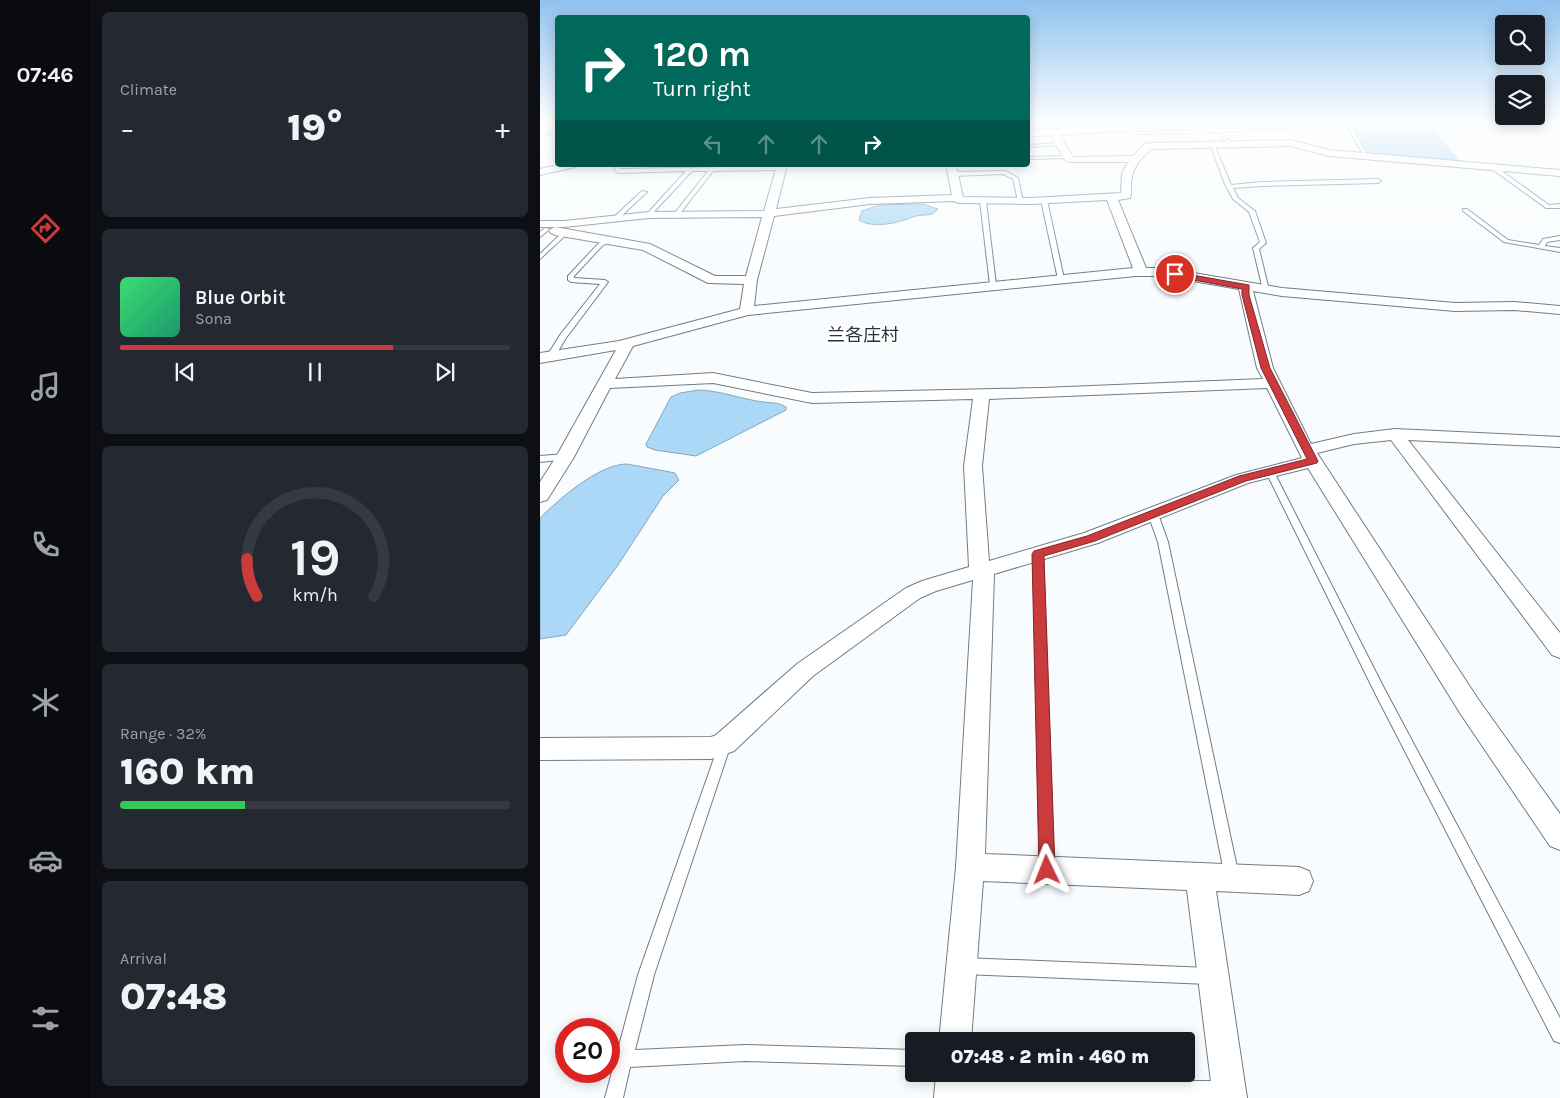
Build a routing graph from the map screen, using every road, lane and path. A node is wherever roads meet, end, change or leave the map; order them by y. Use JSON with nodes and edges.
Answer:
{"nodes":[{"id":1,"x":686,"y":174,"type":"edge"},
{"id":2,"x":708,"y":174,"type":"edge"},
{"id":3,"x":780,"y":174,"type":"edge"},
{"id":4,"x":953,"y":174,"type":"edge"},
{"id":5,"x":1009,"y":174,"type":"edge"},
{"id":6,"x":1126,"y":174,"type":"edge"},
{"id":7,"x":1225,"y":174,"type":"edge"},
{"id":8,"x":1503,"y":174,"type":"edge"},
{"id":9,"x":1378,"y":182,"type":"dead end"},
{"id":10,"x":1230,"y":187,"type":"junction"},
{"id":11,"x":644,"y":192,"type":"dead end"},
{"id":12,"x":1111,"y":197,"type":"junction"},
{"id":13,"x":958,"y":198,"type":"junction"},
{"id":14,"x":1044,"y":200,"type":"junction"},
{"id":15,"x":1021,"y":201,"type":"junction"},
{"id":16,"x":983,"y":202,"type":"junction"},
{"id":17,"x":1560,"y":206,"type":"edge"},
{"id":18,"x":1465,"y":210,"type":"dead end"},
{"id":19,"x":769,"y":214,"type":"junction"},
{"id":20,"x":649,"y":215,"type":"junction"},
{"id":21,"x":676,"y":215,"type":"junction"},
{"id":22,"x":616,"y":218,"type":"junction"},
{"id":23,"x":545,"y":228,"type":"edge"},
{"id":24,"x":565,"y":232,"type":"junction"},
{"id":25,"x":1560,"y":238,"type":"edge"},
{"id":26,"x":607,"y":241,"type":"junction"},
{"id":27,"x":1541,"y":247,"type":"junction"},
{"id":28,"x":1560,"y":250,"type":"edge"},
{"id":29,"x":540,"y":257,"type":"edge"},
{"id":30,"x":1141,"y":272,"type":"junction"},
{"id":31,"x":1061,"y":279,"type":"junction"},
{"id":32,"x":751,"y":280,"type":"junction"},
{"id":33,"x":993,"y":285,"type":"junction"},
{"id":34,"x":1246,"y":287,"type":"junction"},
{"id":35,"x":1266,"y":290,"type":"junction"},
{"id":36,"x":1560,"y":310,"type":"edge"},
{"id":37,"x":746,"y":311,"type":"junction"},
{"id":38,"x":626,"y":344,"type":"junction"},
{"id":39,"x":546,"y":357,"type":"edge"},
{"id":40,"x":1273,"y":383,"type":"junction"},
{"id":41,"x":605,"y":384,"type":"junction"},
{"id":42,"x":982,"y":394,"type":"junction"},
{"id":43,"x":1395,"y":434,"type":"junction"},
{"id":44,"x":1560,"y":442,"type":"edge"},
{"id":45,"x":1310,"y":455,"type":"junction"},
{"id":46,"x":565,"y":457,"type":"junction"},
{"id":47,"x":540,"y":459,"type":"edge"},
{"id":48,"x":1270,"y":472,"type":"junction"},
{"id":49,"x":540,"y":496,"type":"edge"},
{"id":50,"x":1153,"y":514,"type":"junction"},
{"id":51,"x":1038,"y":554,"type":"junction"},
{"id":52,"x":981,"y":571,"type":"junction"},
{"id":53,"x":1560,"y":650,"type":"edge"},
{"id":54,"x":725,"y":743,"type":"junction"},
{"id":55,"x":540,"y":749,"type":"edge"},
{"id":56,"x":1560,"y":836,"type":"edge"},
{"id":57,"x":970,"y":867,"type":"junction"},
{"id":58,"x":1047,"y":870,"type":"junction"},
{"id":59,"x":1199,"y":876,"type":"junction"},
{"id":60,"x":1232,"y":878,"type":"junction"},
{"id":61,"x":1299,"y":880,"type":"dead end"},
{"id":62,"x":962,"y":966,"type":"junction"},
{"id":63,"x":1213,"y":976,"type":"junction"},
{"id":64,"x":956,"y":1032,"type":"edge"},
{"id":65,"x":1560,"y":1035,"type":"edge"},
{"id":66,"x":905,"y":1058,"type":"edge"},
{"id":67,"x":625,"y":1059,"type":"junction"},
{"id":68,"x":952,"y":1088,"type":"edge"},
{"id":69,"x":1229,"y":1094,"type":"edge"},
{"id":70,"x":614,"y":1098,"type":"edge"}],
"edges":[{"from":1,"to":20,"type":"lane"},
{"from":2,"to":21,"type":"lane"},
{"from":3,"to":19,"type":"street"},
{"from":4,"to":13,"type":"street"},
{"from":5,"to":15,"type":"lane"},
{"from":6,"to":12,"type":"street"},
{"from":7,"to":10,"type":"lane"},
{"from":8,"to":17,"type":"lane"},
{"from":9,"to":10,"type":"lane"},
{"from":10,"to":35,"type":"lane"},
{"from":11,"to":22,"type":"lane"},
{"from":12,"to":14,"type":"street"},
{"from":12,"to":30,"type":"street"},
{"from":13,"to":16,"type":"street"},
{"from":13,"to":19,"type":"street"},
{"from":14,"to":15,"type":"street"},
{"from":14,"to":31,"type":"lane"},
{"from":15,"to":16,"type":"street"},
{"from":16,"to":33,"type":"lane"},
{"from":18,"to":27,"type":"lane"},
{"from":19,"to":21,"type":"street"},
{"from":19,"to":32,"type":"street"},
{"from":20,"to":21,"type":"street"},
{"from":20,"to":22,"type":"street"},
{"from":22,"to":23,"type":"street"},
{"from":23,"to":24,"type":"street"},
{"from":24,"to":26,"type":"street"},
{"from":24,"to":29,"type":"lane"},
{"from":25,"to":27,"type":"lane"},
{"from":26,"to":32,"type":"street"},
{"from":26,"to":39,"type":"lane"},
{"from":27,"to":28,"type":"lane"},
{"from":30,"to":31,"type":"street"},
{"from":30,"to":34,"type":"street"},
{"from":31,"to":33,"type":"street"},
{"from":32,"to":37,"type":"street"},
{"from":33,"to":37,"type":"street"},
{"from":34,"to":35,"type":"street"},
{"from":34,"to":40,"type":"street"},
{"from":35,"to":36,"type":"street"},
{"from":37,"to":38,"type":"street"},
{"from":38,"to":39,"type":"street"},
{"from":38,"to":41,"type":"street"},
{"from":40,"to":42,"type":"street"},
{"from":40,"to":45,"type":"street"},
{"from":41,"to":42,"type":"street"},
{"from":41,"to":46,"type":"street"},
{"from":42,"to":52,"type":"street"},
{"from":43,"to":44,"type":"street"},
{"from":43,"to":45,"type":"street"},
{"from":43,"to":53,"type":"street"},
{"from":45,"to":48,"type":"street"},
{"from":45,"to":56,"type":"street"},
{"from":46,"to":47,"type":"lane"},
{"from":46,"to":49,"type":"street"},
{"from":48,"to":50,"type":"street"},
{"from":48,"to":65,"type":"lane"},
{"from":50,"to":51,"type":"street"},
{"from":50,"to":60,"type":"lane"},
{"from":51,"to":52,"type":"street"},
{"from":51,"to":58,"type":"lane"},
{"from":52,"to":54,"type":"street"},
{"from":52,"to":57,"type":"street"},
{"from":54,"to":55,"type":"street"},
{"from":54,"to":67,"type":"lane"},
{"from":57,"to":58,"type":"street"},
{"from":57,"to":62,"type":"street"},
{"from":58,"to":59,"type":"street"},
{"from":59,"to":60,"type":"street"},
{"from":59,"to":63,"type":"street"},
{"from":60,"to":61,"type":"street"},
{"from":62,"to":63,"type":"lane"},
{"from":62,"to":64,"type":"street"},
{"from":63,"to":69,"type":"street"},
{"from":66,"to":67,"type":"lane"},
{"from":67,"to":70,"type":"lane"},
{"from":68,"to":69,"type":"lane"}]}
